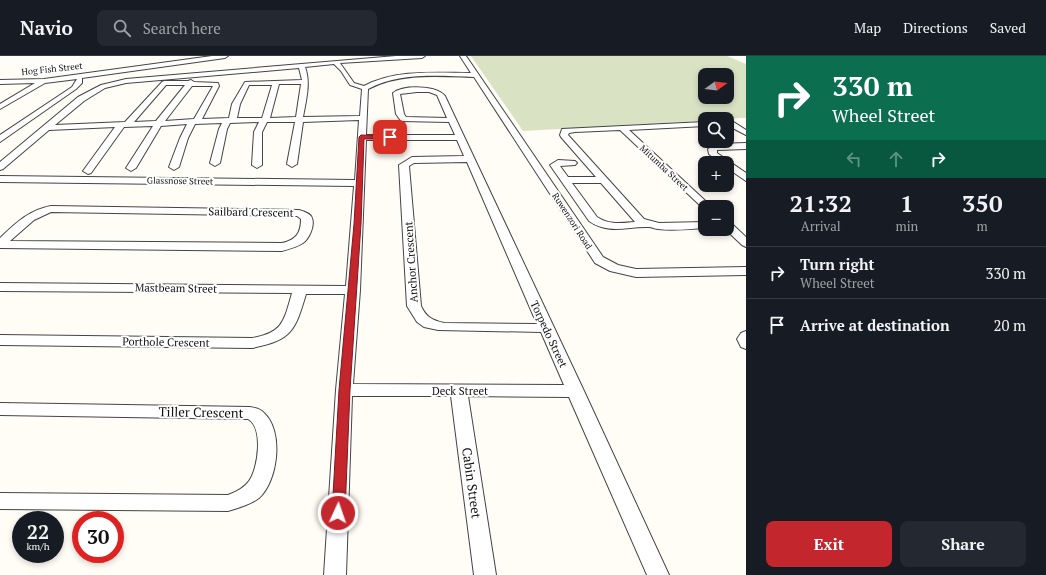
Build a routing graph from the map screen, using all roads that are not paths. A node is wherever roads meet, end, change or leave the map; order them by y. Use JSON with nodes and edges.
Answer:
{"nodes":[{"id":1,"x":422,"y":56,"type":"edge"},
{"id":2,"x":463,"y":56,"type":"edge"},
{"id":3,"x":223,"y":57,"type":"edge"},
{"id":4,"x":336,"y":62,"type":"junction"},
{"id":5,"x":232,"y":66,"type":"dead end"},
{"id":6,"x":301,"y":66,"type":"junction"},
{"id":7,"x":249,"y":70,"type":"junction"},
{"id":8,"x":477,"y":75,"type":"junction"},
{"id":9,"x":81,"y":76,"type":"junction"},
{"id":10,"x":144,"y":79,"type":"junction"},
{"id":11,"x":44,"y":81,"type":"junction"},
{"id":12,"x":0,"y":82,"type":"edge"},
{"id":13,"x":191,"y":82,"type":"junction"},
{"id":14,"x":276,"y":82,"type":"junction"},
{"id":15,"x":305,"y":82,"type":"junction"},
{"id":16,"x":365,"y":88,"type":"junction"},
{"id":17,"x":0,"y":107,"type":"edge"},
{"id":18,"x":363,"y":118,"type":"junction"},
{"id":19,"x":264,"y":120,"type":"junction"},
{"id":20,"x":298,"y":120,"type":"junction"},
{"id":21,"x":452,"y":120,"type":"junction"},
{"id":22,"x":230,"y":121,"type":"junction"},
{"id":23,"x":161,"y":122,"type":"junction"},
{"id":24,"x":194,"y":122,"type":"junction"},
{"id":25,"x":746,"y":122,"type":"edge"},
{"id":26,"x":734,"y":123,"type":"edge"},
{"id":27,"x":125,"y":124,"type":"junction"},
{"id":28,"x":698,"y":124,"type":"edge"},
{"id":29,"x":734,"y":127,"type":"edge"},
{"id":30,"x":46,"y":128,"type":"junction"},
{"id":31,"x":622,"y":128,"type":"junction"},
{"id":32,"x":746,"y":134,"type":"edge"},
{"id":33,"x":361,"y":137,"type":"junction"},
{"id":34,"x":460,"y":138,"type":"junction"},
{"id":35,"x":0,"y":139,"type":"edge"},
{"id":36,"x":746,"y":146,"type":"edge"},
{"id":37,"x":716,"y":156,"type":"edge"},
{"id":38,"x":469,"y":159,"type":"junction"},
{"id":39,"x":215,"y":163,"type":"dead end"},
{"id":40,"x":572,"y":163,"type":"dead end"},
{"id":41,"x":292,"y":164,"type":"dead end"},
{"id":42,"x":257,"y":165,"type":"dead end"},
{"id":43,"x":0,"y":167,"type":"edge"},
{"id":44,"x":174,"y":167,"type":"dead end"},
{"id":45,"x":131,"y":168,"type":"dead end"},
{"id":46,"x":734,"y":169,"type":"edge"},
{"id":47,"x":88,"y":171,"type":"dead end"},
{"id":48,"x":746,"y":178,"type":"edge"},
{"id":49,"x":0,"y":179,"type":"edge"},
{"id":50,"x":11,"y":179,"type":"junction"},
{"id":51,"x":565,"y":180,"type":"junction"},
{"id":52,"x":603,"y":180,"type":"junction"},
{"id":53,"x":360,"y":182,"type":"junction"},
{"id":54,"x":0,"y":188,"type":"edge"},
{"id":55,"x":699,"y":200,"type":"edge"},
{"id":56,"x":648,"y":224,"type":"junction"},
{"id":57,"x":698,"y":225,"type":"edge"},
{"id":58,"x":734,"y":232,"type":"edge"},
{"id":59,"x":746,"y":243,"type":"edge"},
{"id":60,"x":0,"y":244,"type":"edge"},
{"id":61,"x":746,"y":271,"type":"edge"},
{"id":62,"x":0,"y":287,"type":"edge"},
{"id":63,"x":300,"y":290,"type":"junction"},
{"id":64,"x":353,"y":290,"type":"junction"},
{"id":65,"x":546,"y":328,"type":"junction"},
{"id":66,"x":746,"y":336,"type":"edge"},
{"id":67,"x":0,"y":340,"type":"edge"},
{"id":68,"x":746,"y":344,"type":"edge"},
{"id":69,"x":344,"y":390,"type":"junction"},
{"id":70,"x":459,"y":391,"type":"junction"},
{"id":71,"x":576,"y":391,"type":"junction"},
{"id":72,"x":0,"y":409,"type":"edge"},
{"id":73,"x":0,"y":501,"type":"edge"},
{"id":74,"x":335,"y":575,"type":"edge"},
{"id":75,"x":485,"y":575,"type":"edge"},
{"id":76,"x":658,"y":575,"type":"edge"}],
"edges":[{"from":1,"to":4,"type":"street"},
{"from":2,"to":8,"type":"street","name":"Ruwenzori Road"},
{"from":3,"to":9,"type":"street","name":"Hog Fish Street"},
{"from":4,"to":6,"type":"street"},
{"from":4,"to":16,"type":"street"},
{"from":5,"to":7,"type":"street"},
{"from":6,"to":7,"type":"street"},
{"from":6,"to":15,"type":"street"},
{"from":7,"to":10,"type":"street"},
{"from":8,"to":16,"type":"street"},
{"from":8,"to":61,"type":"street","name":"Ruwenzori Road"},
{"from":9,"to":10,"type":"street"},
{"from":9,"to":11,"type":"street","name":"Hog Fish Street"},
{"from":9,"to":35,"type":"street"},
{"from":10,"to":30,"type":"street"},
{"from":11,"to":12,"type":"street","name":"Hog Fish Street"},
{"from":11,"to":17,"type":"street"},
{"from":13,"to":23,"type":"street"},
{"from":13,"to":24,"type":"street"},
{"from":13,"to":27,"type":"street"},
{"from":14,"to":15,"type":"street"},
{"from":14,"to":19,"type":"street"},
{"from":14,"to":22,"type":"street"},
{"from":15,"to":20,"type":"street"},
{"from":16,"to":18,"type":"street"},
{"from":18,"to":20,"type":"street"},
{"from":18,"to":33,"type":"street"},
{"from":19,"to":20,"type":"street"},
{"from":19,"to":22,"type":"street"},
{"from":19,"to":42,"type":"street"},
{"from":20,"to":41,"type":"street"},
{"from":21,"to":21,"type":"street","name":"Torpedo Street"},
{"from":21,"to":34,"type":"street","name":"Torpedo Street"},
{"from":22,"to":24,"type":"street"},
{"from":22,"to":39,"type":"street"},
{"from":23,"to":24,"type":"street"},
{"from":23,"to":27,"type":"street"},
{"from":23,"to":45,"type":"street"},
{"from":24,"to":44,"type":"street"},
{"from":25,"to":26,"type":"street"},
{"from":27,"to":30,"type":"street"},
{"from":27,"to":47,"type":"street"},
{"from":28,"to":31,"type":"street"},
{"from":29,"to":32,"type":"street"},
{"from":30,"to":43,"type":"street"},
{"from":31,"to":52,"type":"street"},
{"from":31,"to":55,"type":"street","name":"Mitumba Street"},
{"from":33,"to":34,"type":"street"},
{"from":33,"to":53,"type":"street"},
{"from":34,"to":38,"type":"street","name":"Torpedo Street"},
{"from":36,"to":37,"type":"street"},
{"from":38,"to":65,"type":"street","name":"Torpedo Street"},
{"from":38,"to":65,"type":"street","name":"Anchor Crescent"},
{"from":40,"to":51,"type":"street"},
{"from":46,"to":48,"type":"street"},
{"from":49,"to":50,"type":"street","name":"Glassnose Street"},
{"from":50,"to":53,"type":"street","name":"Glassnose Street"},
{"from":50,"to":54,"type":"street"},
{"from":51,"to":52,"type":"street"},
{"from":51,"to":56,"type":"street"},
{"from":52,"to":56,"type":"street"},
{"from":53,"to":64,"type":"street"},
{"from":56,"to":57,"type":"street"},
{"from":58,"to":59,"type":"street"},
{"from":60,"to":60,"type":"street","name":"Sailbard Crescent"},
{"from":62,"to":63,"type":"street","name":"Mastbeam Street"},
{"from":63,"to":64,"type":"street","name":"Mastbeam Street"},
{"from":63,"to":67,"type":"street","name":"Porthole Crescent"},
{"from":64,"to":69,"type":"street"},
{"from":65,"to":71,"type":"street","name":"Torpedo Street"},
{"from":66,"to":68,"type":"street"},
{"from":69,"to":70,"type":"street","name":"Deck Street"},
{"from":69,"to":74,"type":"street"},
{"from":70,"to":71,"type":"street","name":"Deck Street"},
{"from":70,"to":75,"type":"street","name":"Cabin Street"},
{"from":71,"to":76,"type":"street","name":"Torpedo Street"},
{"from":72,"to":73,"type":"street","name":"Tiller Crescent"}]}
